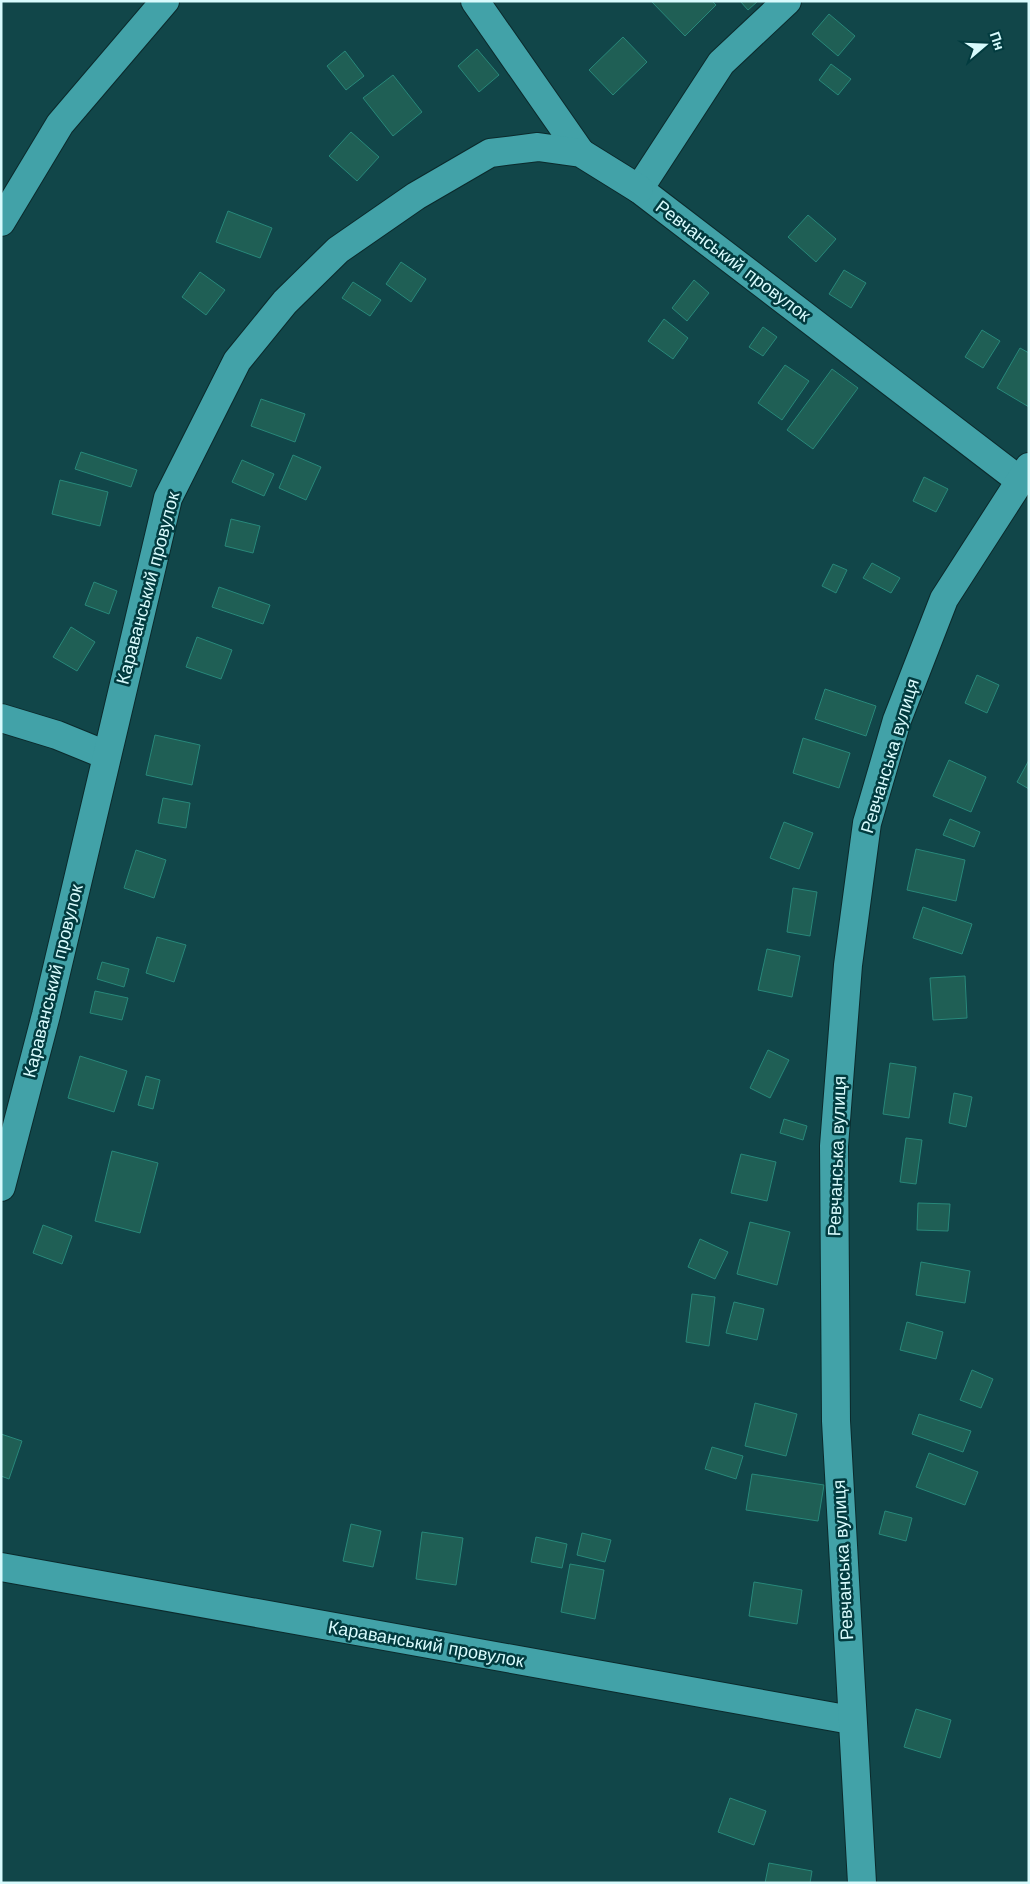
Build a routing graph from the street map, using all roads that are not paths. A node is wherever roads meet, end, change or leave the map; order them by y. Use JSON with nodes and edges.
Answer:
{"nodes":[{"id":1,"x":165,"y":1,"type":"edge"},
{"id":2,"x":475,"y":1,"type":"edge"},
{"id":3,"x":787,"y":1,"type":"edge"},
{"id":4,"x":581,"y":153,"type":"junction"},
{"id":5,"x":639,"y":189,"type":"junction"},
{"id":6,"x":1,"y":222,"type":"edge"},
{"id":7,"x":1024,"y":474,"type":"edge"},
{"id":8,"x":1,"y":718,"type":"edge"},
{"id":9,"x":106,"y":755,"type":"junction"},
{"id":10,"x":1,"y":1186,"type":"edge"},
{"id":11,"x":1,"y":1567,"type":"edge"},
{"id":12,"x":851,"y":1720,"type":"junction"},
{"id":13,"x":862,"y":1883,"type":"edge"}],
"edges":[{"from":1,"to":6,"type":"street"},
{"from":2,"to":4,"type":"street"},
{"from":3,"to":5,"type":"street","name":"Ревчанський провулок"},
{"from":4,"to":5,"type":"street","name":"Караванський провулок"},
{"from":4,"to":9,"type":"street","name":"Караванський провулок"},
{"from":5,"to":7,"type":"street","name":"Ревчанський провулок"},
{"from":7,"to":12,"type":"street","name":"Ревчанська вулиця"},
{"from":8,"to":9,"type":"street"},
{"from":9,"to":10,"type":"street","name":"Караванський провулок"},
{"from":11,"to":12,"type":"street","name":"Караванський провулок"},
{"from":12,"to":13,"type":"street","name":"Ревчанська вулиця"}]}
